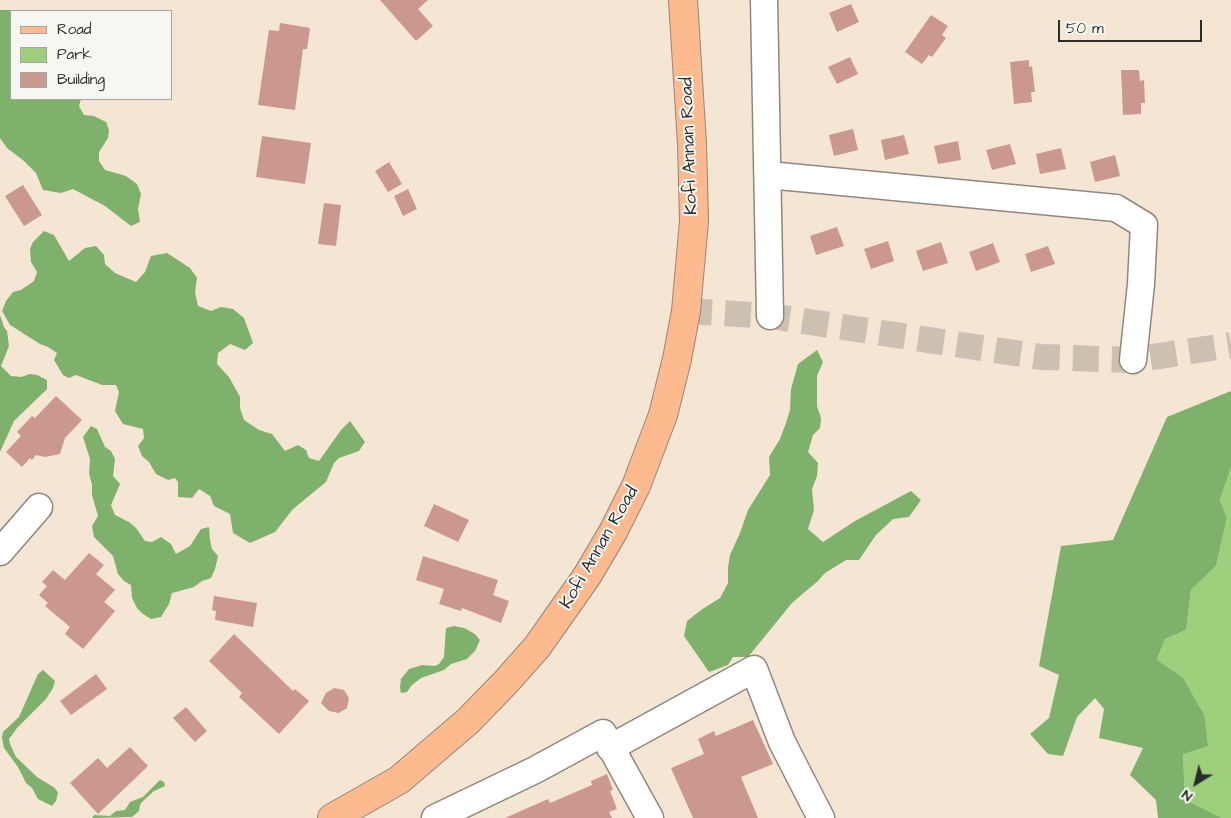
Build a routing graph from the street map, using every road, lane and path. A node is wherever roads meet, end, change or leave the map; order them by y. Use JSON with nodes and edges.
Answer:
{"nodes":[{"id":1,"x":683,"y":0,"type":"edge"},
{"id":2,"x":764,"y":0,"type":"edge"},
{"id":3,"x":768,"y":176,"type":"junction"},
{"id":4,"x":770,"y":316,"type":"dead end"},
{"id":5,"x":1133,"y":360,"type":"dead end"},
{"id":6,"x":39,"y":507,"type":"dead end"},
{"id":7,"x":0,"y":552,"type":"edge"},
{"id":8,"x":610,"y":748,"type":"junction"},
{"id":9,"x":347,"y":815,"type":"edge"},
{"id":10,"x":435,"y":818,"type":"edge"},
{"id":11,"x":650,"y":818,"type":"edge"},
{"id":12,"x":821,"y":818,"type":"edge"}],
"edges":[{"from":1,"to":9,"type":"main road","name":"Kofi Annan Road"},
{"from":2,"to":3,"type":"street"},
{"from":3,"to":4,"type":"street"},
{"from":3,"to":5,"type":"street"},
{"from":6,"to":7,"type":"street"},
{"from":8,"to":10,"type":"street"},
{"from":8,"to":11,"type":"street"},
{"from":8,"to":12,"type":"street"}]}
